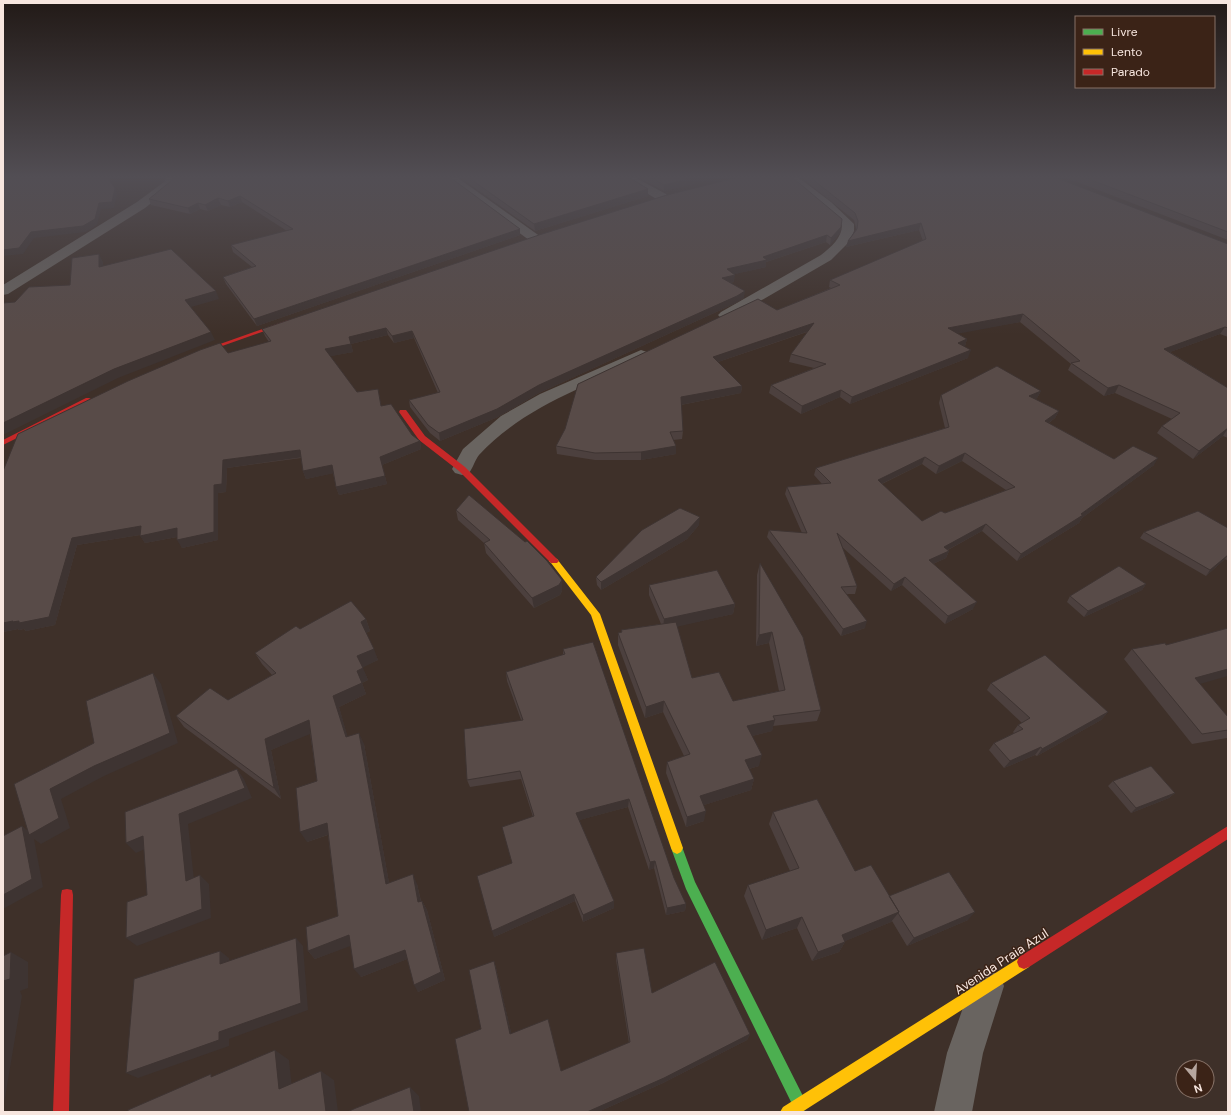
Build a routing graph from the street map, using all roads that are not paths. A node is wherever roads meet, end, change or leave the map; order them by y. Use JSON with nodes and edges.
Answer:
{"nodes":[{"id":1,"x":101,"y":230,"type":"edge"},
{"id":2,"x":524,"y":230,"type":"edge"},
{"id":3,"x":848,"y":230,"type":"edge"},
{"id":4,"x":534,"y":237,"type":"edge"},
{"id":5,"x":3,"y":291,"type":"edge"},
{"id":6,"x":302,"y":317,"type":"edge"},
{"id":7,"x":715,"y":320,"type":"edge"},
{"id":8,"x":654,"y":349,"type":"edge"},
{"id":9,"x":182,"y":359,"type":"edge"},
{"id":10,"x":96,"y":397,"type":"edge"},
{"id":11,"x":403,"y":412,"type":"dead end"},
{"id":12,"x":3,"y":443,"type":"edge"},
{"id":13,"x":462,"y":469,"type":"junction"},
{"id":14,"x":1228,"y":832,"type":"edge"},
{"id":15,"x":66,"y":895,"type":"dead end"},
{"id":16,"x":988,"y":986,"type":"junction"},
{"id":17,"x":800,"y":1105,"type":"junction"},
{"id":18,"x":61,"y":1112,"type":"edge"},
{"id":19,"x":788,"y":1112,"type":"edge"},
{"id":20,"x":953,"y":1112,"type":"edge"}],
"edges":[{"from":1,"to":5,"type":"street"},
{"from":2,"to":4,"type":"street"},
{"from":3,"to":7,"type":"street"},
{"from":6,"to":9,"type":"street"},
{"from":8,"to":13,"type":"street"},
{"from":10,"to":12,"type":"street"},
{"from":11,"to":13,"type":"street"},
{"from":13,"to":17,"type":"street"},
{"from":14,"to":16,"type":"street","name":"Avenida Praia Azul"},
{"from":15,"to":18,"type":"street"},
{"from":16,"to":17,"type":"street","name":"Avenida Praia Azul"},
{"from":16,"to":20,"type":"street"},
{"from":17,"to":19,"type":"street","name":"Avenida Praia Azul"}]}
